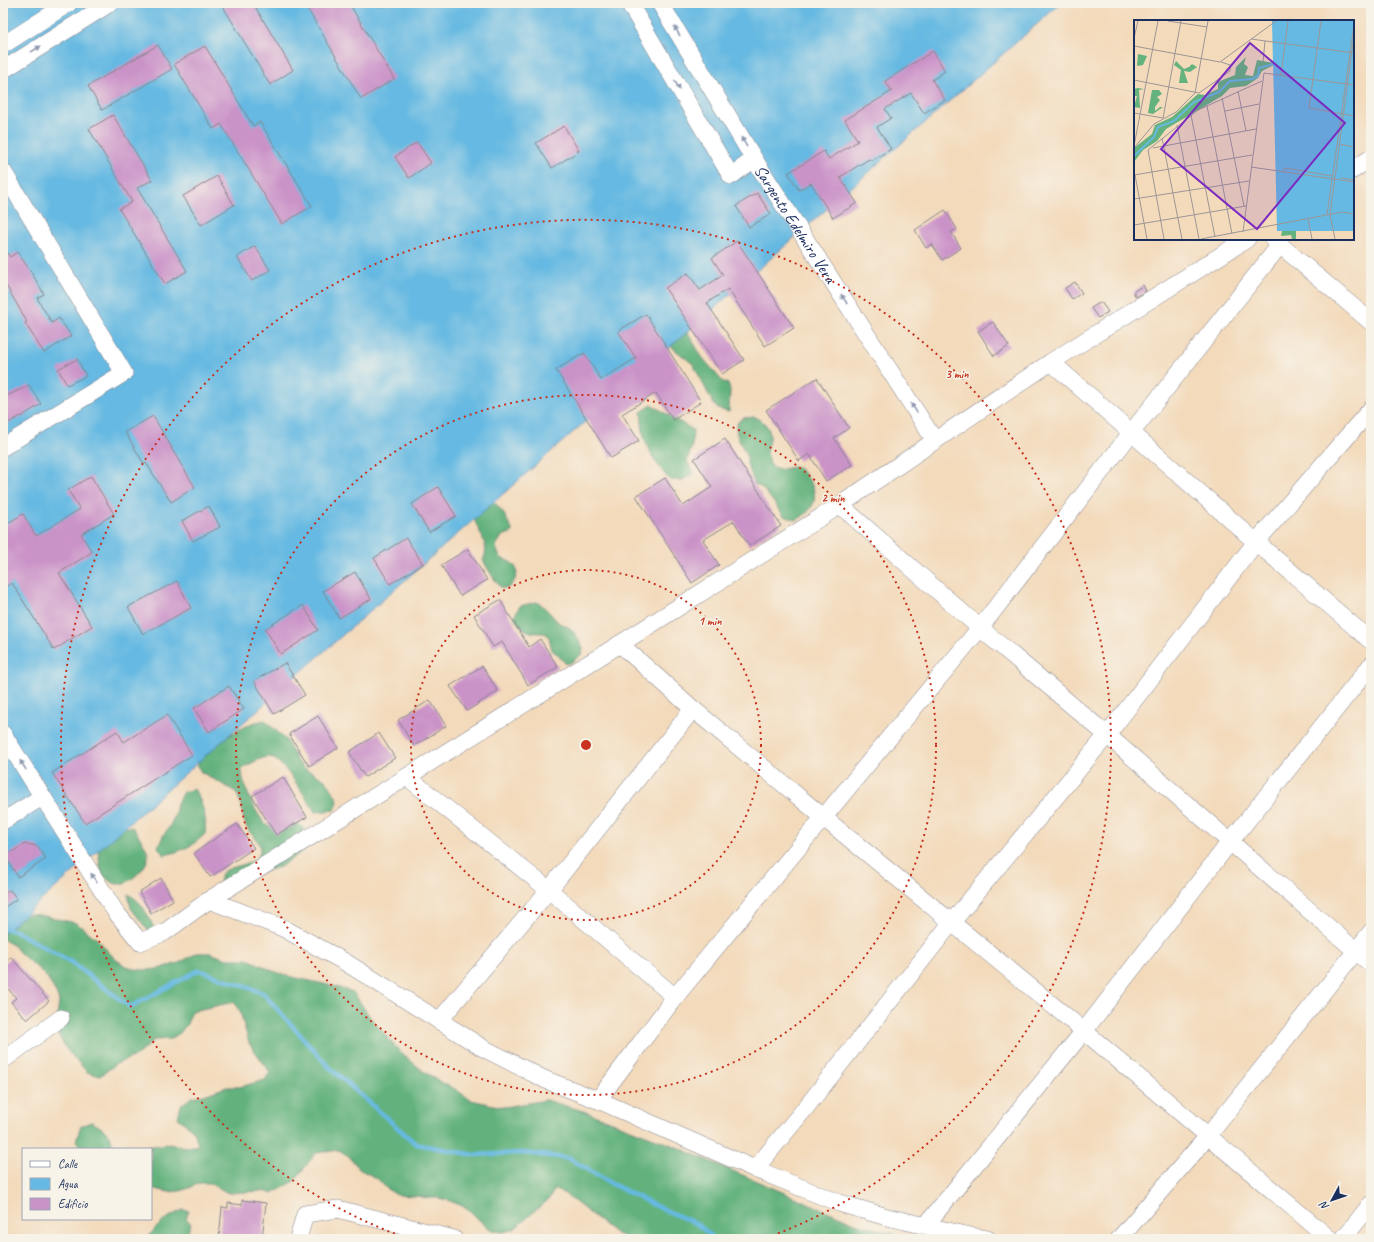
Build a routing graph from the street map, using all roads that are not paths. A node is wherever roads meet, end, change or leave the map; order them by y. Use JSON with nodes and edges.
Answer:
{"nodes":[{"id":1,"x":69,"y":3,"type":"edge"},
{"id":2,"x":110,"y":3,"type":"edge"},
{"id":3,"x":629,"y":3,"type":"edge"},
{"id":4,"x":660,"y":3,"type":"edge"},
{"id":5,"x":3,"y":45,"type":"edge"},
{"id":6,"x":3,"y":70,"type":"edge"},
{"id":7,"x":1371,"y":158,"type":"edge"},
{"id":8,"x":754,"y":159,"type":"junction"},
{"id":9,"x":1354,"y":169,"type":"edge"},
{"id":10,"x":3,"y":171,"type":"edge"},
{"id":11,"x":1245,"y":240,"type":"edge"},
{"id":12,"x":1277,"y":242,"type":"edge"},
{"id":13,"x":1371,"y":322,"type":"edge"},
{"id":14,"x":1051,"y":362,"type":"junction"},
{"id":15,"x":1371,"y":409,"type":"edge"},
{"id":16,"x":1131,"y":433,"type":"junction"},
{"id":17,"x":935,"y":441,"type":"junction"},
{"id":18,"x":3,"y":447,"type":"edge"},
{"id":19,"x":840,"y":505,"type":"junction"},
{"id":20,"x":1256,"y":542,"type":"junction"},
{"id":21,"x":980,"y":628,"type":"junction"},
{"id":22,"x":1371,"y":641,"type":"edge"},
{"id":23,"x":620,"y":644,"type":"junction"},
{"id":24,"x":1371,"y":665,"type":"edge"},
{"id":25,"x":693,"y":709,"type":"junction"},
{"id":26,"x":3,"y":734,"type":"edge"},
{"id":27,"x":1107,"y":735,"type":"junction"},
{"id":28,"x":407,"y":777,"type":"junction"},
{"id":29,"x":42,"y":796,"type":"junction"},
{"id":30,"x":823,"y":817,"type":"junction"},
{"id":31,"x":3,"y":821,"type":"edge"},
{"id":32,"x":1230,"y":842,"type":"junction"},
{"id":33,"x":549,"y":890,"type":"junction"},
{"id":34,"x":209,"y":900,"type":"junction"},
{"id":35,"x":952,"y":922,"type":"junction"},
{"id":36,"x":1371,"y":932,"type":"edge"},
{"id":37,"x":1356,"y":951,"type":"junction"},
{"id":38,"x":1371,"y":964,"type":"edge"},
{"id":39,"x":675,"y":997,"type":"junction"},
{"id":40,"x":61,"y":1018,"type":"dead end"},
{"id":41,"x":439,"y":1021,"type":"junction"},
{"id":42,"x":1084,"y":1031,"type":"junction"},
{"id":43,"x":3,"y":1060,"type":"edge"},
{"id":44,"x":598,"y":1100,"type":"junction"},
{"id":45,"x":1208,"y":1136,"type":"junction"},
{"id":46,"x":755,"y":1169,"type":"junction"},
{"id":47,"x":1371,"y":1204,"type":"edge"},
{"id":48,"x":926,"y":1225,"type":"junction"},
{"id":49,"x":298,"y":1239,"type":"edge"},
{"id":50,"x":454,"y":1239,"type":"edge"},
{"id":51,"x":988,"y":1239,"type":"edge"},
{"id":52,"x":1119,"y":1239,"type":"edge"},
{"id":53,"x":1330,"y":1239,"type":"edge"},
{"id":54,"x":1344,"y":1239,"type":"edge"}],
"edges":[{"from":1,"to":5,"type":"street"},
{"from":6,"to":2,"type":"street","one_way":true},
{"from":3,"to":8,"type":"street","name":"Sargento Edelmiro Vera","one_way":true},
{"from":8,"to":4,"type":"street","name":"Sargento Edelmiro Vera","one_way":true},
{"from":7,"to":9,"type":"street"},
{"from":17,"to":8,"type":"street","name":"Sargento Edelmiro Vera","one_way":true},
{"from":10,"to":18,"type":"street"},
{"from":11,"to":14,"type":"street"},
{"from":12,"to":13,"type":"street"},
{"from":12,"to":16,"type":"street"},
{"from":14,"to":16,"type":"street"},
{"from":14,"to":17,"type":"street"},
{"from":15,"to":20,"type":"street"},
{"from":16,"to":20,"type":"street"},
{"from":16,"to":21,"type":"street"},
{"from":17,"to":19,"type":"street"},
{"from":19,"to":21,"type":"street"},
{"from":19,"to":23,"type":"street"},
{"from":20,"to":22,"type":"street"},
{"from":20,"to":27,"type":"street"},
{"from":21,"to":27,"type":"street"},
{"from":21,"to":30,"type":"street"},
{"from":23,"to":25,"type":"street"},
{"from":23,"to":28,"type":"street"},
{"from":24,"to":32,"type":"street"},
{"from":25,"to":30,"type":"street"},
{"from":25,"to":33,"type":"street"},
{"from":29,"to":26,"type":"street","one_way":true},
{"from":27,"to":32,"type":"street"},
{"from":27,"to":35,"type":"street"},
{"from":28,"to":33,"type":"street"},
{"from":28,"to":34,"type":"street"},
{"from":29,"to":31,"type":"street"},
{"from":34,"to":29,"type":"street","one_way":true},
{"from":30,"to":35,"type":"street"},
{"from":30,"to":39,"type":"street"},
{"from":32,"to":37,"type":"street"},
{"from":32,"to":42,"type":"street"},
{"from":33,"to":39,"type":"street"},
{"from":33,"to":41,"type":"street"},
{"from":34,"to":41,"type":"street"},
{"from":35,"to":42,"type":"street"},
{"from":35,"to":46,"type":"street"},
{"from":36,"to":37,"type":"street"},
{"from":37,"to":38,"type":"street"},
{"from":37,"to":45,"type":"street"},
{"from":39,"to":44,"type":"street"},
{"from":40,"to":43,"type":"street"},
{"from":41,"to":44,"type":"street"},
{"from":42,"to":45,"type":"street"},
{"from":42,"to":48,"type":"street"},
{"from":44,"to":46,"type":"street"},
{"from":45,"to":52,"type":"street"},
{"from":45,"to":53,"type":"street"},
{"from":46,"to":48,"type":"street"},
{"from":47,"to":54,"type":"street"},
{"from":48,"to":51,"type":"street"},
{"from":49,"to":50,"type":"street"}]}
